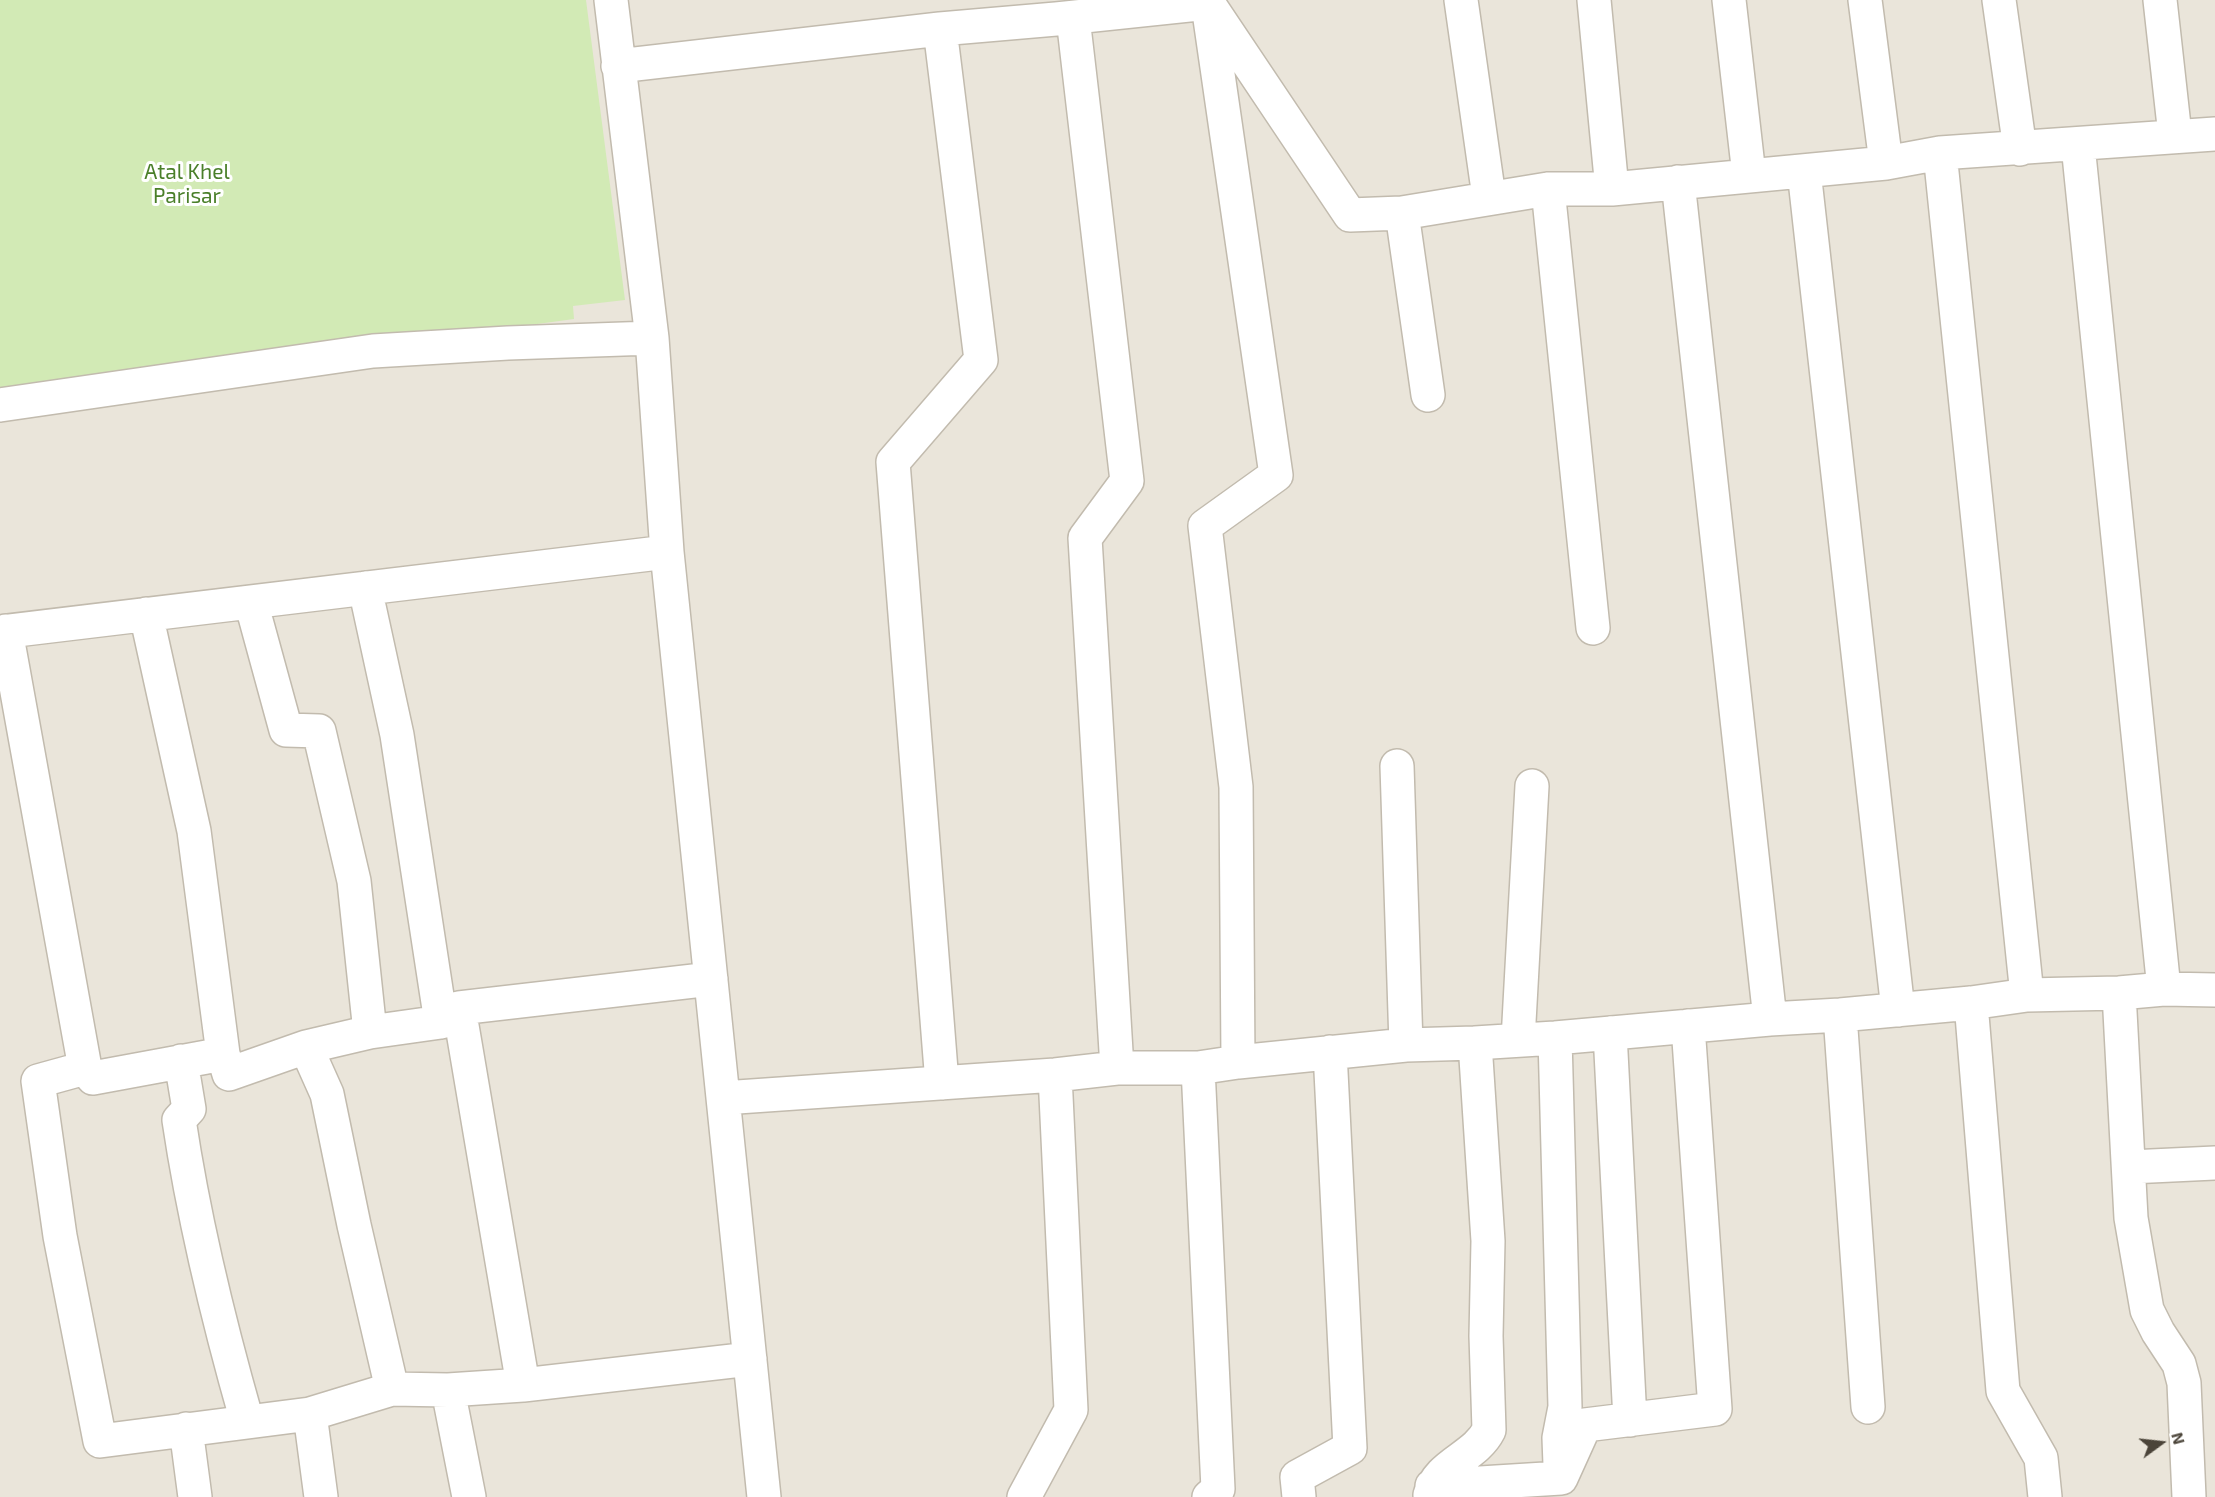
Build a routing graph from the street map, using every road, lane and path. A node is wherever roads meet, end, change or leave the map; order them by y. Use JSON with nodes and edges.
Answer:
{"nodes":[{"id":1,"x":611,"y":0,"type":"edge"},
{"id":2,"x":1461,"y":0,"type":"edge"},
{"id":3,"x":1594,"y":0,"type":"edge"},
{"id":4,"x":1729,"y":0,"type":"edge"},
{"id":5,"x":1865,"y":0,"type":"edge"},
{"id":6,"x":1999,"y":0,"type":"edge"},
{"id":7,"x":2160,"y":0,"type":"edge"},
{"id":8,"x":1208,"y":3,"type":"junction"},
{"id":9,"x":1061,"y":12,"type":"edge"},
{"id":10,"x":940,"y":29,"type":"junction"},
{"id":11,"x":618,"y":66,"type":"junction"},
{"id":12,"x":2215,"y":134,"type":"edge"},
{"id":13,"x":2175,"y":135,"type":"junction"},
{"id":14,"x":2078,"y":145,"type":"junction"},
{"id":15,"x":2020,"y":149,"type":"junction"},
{"id":16,"x":1940,"y":153,"type":"junction"},
{"id":17,"x":1886,"y":163,"type":"junction"},
{"id":18,"x":1804,"y":171,"type":"junction"},
{"id":19,"x":1749,"y":175,"type":"junction"},
{"id":20,"x":1678,"y":182,"type":"junction"},
{"id":21,"x":1548,"y":189,"type":"junction"},
{"id":22,"x":1612,"y":189,"type":"junction"},
{"id":23,"x":1489,"y":197,"type":"junction"},
{"id":24,"x":1402,"y":213,"type":"junction"},
{"id":25,"x":652,"y":338,"type":"junction"},
{"id":26,"x":1428,"y":394,"type":"dead end"},
{"id":27,"x":0,"y":405,"type":"edge"},
{"id":28,"x":667,"y":552,"type":"junction"},
{"id":29,"x":364,"y":588,"type":"junction"},
{"id":30,"x":251,"y":602,"type":"junction"},
{"id":31,"x":146,"y":614,"type":"junction"},
{"id":32,"x":1593,"y":628,"type":"dead end"},
{"id":33,"x":3,"y":631,"type":"edge"},
{"id":34,"x":1397,"y":766,"type":"dead end"},
{"id":35,"x":1532,"y":786,"type":"dead end"},
{"id":36,"x":711,"y":979,"type":"junction"},
{"id":37,"x":2164,"y":989,"type":"junction"},
{"id":38,"x":2215,"y":990,"type":"edge"},
{"id":39,"x":2119,"y":993,"type":"junction"},
{"id":40,"x":2027,"y":995,"type":"junction"},
{"id":41,"x":1971,"y":1003,"type":"junction"},
{"id":42,"x":1898,"y":1010,"type":"junction"},
{"id":43,"x":450,"y":1015,"type":"junction"},
{"id":44,"x":1840,"y":1016,"type":"junction"},
{"id":45,"x":1770,"y":1019,"type":"junction"},
{"id":46,"x":1688,"y":1026,"type":"junction"},
{"id":47,"x":370,"y":1032,"type":"junction"},
{"id":48,"x":1610,"y":1033,"type":"junction"},
{"id":49,"x":1556,"y":1038,"type":"junction"},
{"id":50,"x":1518,"y":1040,"type":"junction"},
{"id":51,"x":1475,"y":1043,"type":"junction"},
{"id":52,"x":1406,"y":1045,"type":"junction"},
{"id":53,"x":306,"y":1047,"type":"junction"},
{"id":54,"x":1330,"y":1052,"type":"junction"},
{"id":55,"x":223,"y":1053,"type":"junction"},
{"id":56,"x":181,"y":1061,"type":"junction"},
{"id":57,"x":1238,"y":1062,"type":"junction"},
{"id":58,"x":85,"y":1068,"type":"junction"},
{"id":59,"x":1117,"y":1068,"type":"junction"},
{"id":60,"x":1198,"y":1068,"type":"junction"},
{"id":61,"x":1055,"y":1075,"type":"junction"},
{"id":62,"x":942,"y":1083,"type":"junction"},
{"id":63,"x":723,"y":1098,"type":"junction"},
{"id":64,"x":2215,"y":1163,"type":"edge"},
{"id":65,"x":2130,"y":1167,"type":"junction"},
{"id":66,"x":750,"y":1359,"type":"junction"},
{"id":67,"x":523,"y":1385,"type":"junction"},
{"id":68,"x":392,"y":1389,"type":"junction"},
{"id":69,"x":448,"y":1390,"type":"junction"},
{"id":70,"x":1868,"y":1407,"type":"dead end"},
{"id":71,"x":310,"y":1414,"type":"junction"},
{"id":72,"x":1630,"y":1420,"type":"junction"},
{"id":73,"x":247,"y":1421,"type":"junction"},
{"id":74,"x":186,"y":1429,"type":"junction"},
{"id":75,"x":1561,"y":1487,"type":"edge"},
{"id":76,"x":1431,"y":1491,"type":"edge"},
{"id":77,"x":195,"y":1497,"type":"edge"},
{"id":78,"x":321,"y":1497,"type":"edge"},
{"id":79,"x":469,"y":1497,"type":"edge"},
{"id":80,"x":764,"y":1497,"type":"edge"},
{"id":81,"x":1024,"y":1497,"type":"edge"},
{"id":82,"x":1209,"y":1497,"type":"edge"},
{"id":83,"x":1299,"y":1497,"type":"edge"},
{"id":84,"x":2045,"y":1497,"type":"edge"},
{"id":85,"x":2189,"y":1497,"type":"edge"}],
"edges":[{"from":1,"to":11,"type":"street"},
{"from":2,"to":23,"type":"street"},
{"from":3,"to":22,"type":"street"},
{"from":4,"to":19,"type":"street"},
{"from":5,"to":17,"type":"street"},
{"from":6,"to":15,"type":"street"},
{"from":7,"to":13,"type":"street"},
{"from":8,"to":9,"type":"street"},
{"from":8,"to":24,"type":"street"},
{"from":8,"to":57,"type":"street"},
{"from":9,"to":10,"type":"street"},
{"from":9,"to":59,"type":"street"},
{"from":10,"to":11,"type":"street"},
{"from":10,"to":62,"type":"street"},
{"from":11,"to":25,"type":"street"},
{"from":12,"to":13,"type":"street"},
{"from":13,"to":14,"type":"street"},
{"from":14,"to":15,"type":"street"},
{"from":14,"to":37,"type":"street"},
{"from":15,"to":16,"type":"street"},
{"from":16,"to":17,"type":"street"},
{"from":16,"to":40,"type":"street"},
{"from":17,"to":18,"type":"street"},
{"from":18,"to":19,"type":"street"},
{"from":18,"to":42,"type":"street"},
{"from":19,"to":20,"type":"street"},
{"from":20,"to":22,"type":"street"},
{"from":20,"to":45,"type":"street"},
{"from":21,"to":22,"type":"street"},
{"from":21,"to":23,"type":"street"},
{"from":21,"to":32,"type":"street"},
{"from":23,"to":24,"type":"street"},
{"from":24,"to":26,"type":"street"},
{"from":25,"to":27,"type":"street"},
{"from":25,"to":28,"type":"street"},
{"from":28,"to":29,"type":"street"},
{"from":28,"to":36,"type":"street"},
{"from":29,"to":30,"type":"street"},
{"from":29,"to":43,"type":"street"},
{"from":30,"to":31,"type":"street"},
{"from":30,"to":47,"type":"street"},
{"from":31,"to":33,"type":"street"},
{"from":31,"to":55,"type":"street"},
{"from":33,"to":58,"type":"street"},
{"from":34,"to":52,"type":"street"},
{"from":35,"to":50,"type":"street"},
{"from":36,"to":43,"type":"street"},
{"from":36,"to":63,"type":"street"},
{"from":37,"to":38,"type":"street"},
{"from":37,"to":39,"type":"street"},
{"from":39,"to":40,"type":"street"},
{"from":39,"to":65,"type":"street"},
{"from":40,"to":41,"type":"street"},
{"from":41,"to":42,"type":"street"},
{"from":41,"to":84,"type":"street"},
{"from":42,"to":44,"type":"street"},
{"from":43,"to":47,"type":"street"},
{"from":43,"to":67,"type":"street"},
{"from":44,"to":45,"type":"street"},
{"from":44,"to":70,"type":"street"},
{"from":45,"to":46,"type":"street"},
{"from":46,"to":48,"type":"street"},
{"from":46,"to":72,"type":"street"},
{"from":47,"to":53,"type":"street"},
{"from":48,"to":49,"type":"street"},
{"from":48,"to":72,"type":"street"},
{"from":49,"to":50,"type":"street"},
{"from":49,"to":75,"type":"street"},
{"from":50,"to":51,"type":"street"},
{"from":51,"to":52,"type":"street"},
{"from":51,"to":76,"type":"street"},
{"from":52,"to":54,"type":"street"},
{"from":53,"to":55,"type":"street"},
{"from":53,"to":68,"type":"street"},
{"from":54,"to":57,"type":"street"},
{"from":54,"to":83,"type":"street"},
{"from":55,"to":56,"type":"street"},
{"from":56,"to":58,"type":"street"},
{"from":56,"to":73,"type":"street"},
{"from":57,"to":60,"type":"street"},
{"from":58,"to":74,"type":"street"},
{"from":59,"to":60,"type":"street"},
{"from":59,"to":61,"type":"street"},
{"from":60,"to":82,"type":"street"},
{"from":61,"to":62,"type":"street"},
{"from":61,"to":81,"type":"street"},
{"from":62,"to":63,"type":"street"},
{"from":63,"to":66,"type":"street"},
{"from":64,"to":65,"type":"street"},
{"from":65,"to":85,"type":"street"},
{"from":66,"to":67,"type":"street"},
{"from":66,"to":80,"type":"street"},
{"from":67,"to":69,"type":"street"},
{"from":68,"to":69,"type":"street"},
{"from":68,"to":71,"type":"street"},
{"from":69,"to":79,"type":"street"},
{"from":71,"to":73,"type":"street"},
{"from":71,"to":78,"type":"street"},
{"from":72,"to":75,"type":"street"},
{"from":73,"to":74,"type":"street"},
{"from":74,"to":77,"type":"street"},
{"from":75,"to":76,"type":"street"}]}
